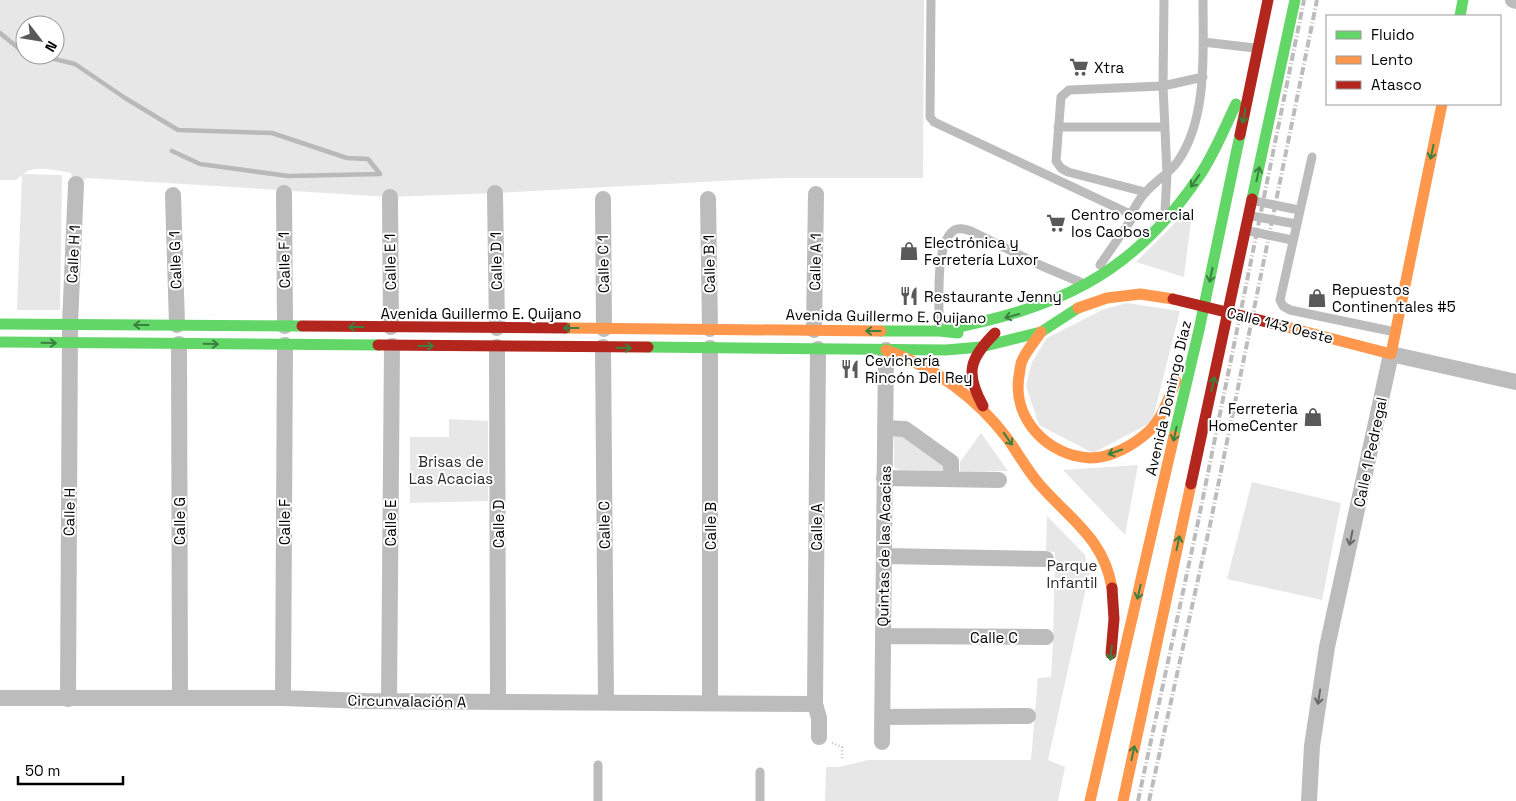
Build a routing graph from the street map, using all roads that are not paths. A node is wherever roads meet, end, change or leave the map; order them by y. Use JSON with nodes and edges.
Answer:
{"nodes":[{"id":1,"x":931,"y":0,"type":"edge"},
{"id":2,"x":1164,"y":0,"type":"edge"},
{"id":3,"x":1203,"y":0,"type":"edge"},
{"id":4,"x":1268,"y":0,"type":"edge"},
{"id":5,"x":1294,"y":0,"type":"edge"},
{"id":6,"x":1463,"y":0,"type":"edge"},
{"id":7,"x":1460,"y":15,"type":"edge"},
{"id":8,"x":1203,"y":42,"type":"junction"},
{"id":9,"x":1259,"y":48,"type":"junction"},
{"id":10,"x":1256,"y":60,"type":"junction"},
{"id":11,"x":1203,"y":77,"type":"junction"},
{"id":12,"x":1163,"y":86,"type":"junction"},
{"id":13,"x":1442,"y":105,"type":"edge"},
{"id":14,"x":1058,"y":127,"type":"junction"},
{"id":15,"x":1165,"y":127,"type":"junction"},
{"id":16,"x":1312,"y":157,"type":"dead end"},
{"id":17,"x":1167,"y":174,"type":"junction"},
{"id":18,"x":76,"y":184,"type":"dead end"},
{"id":19,"x":1145,"y":192,"type":"junction"},
{"id":20,"x":284,"y":193,"type":"dead end"},
{"id":21,"x":495,"y":194,"type":"dead end"},
{"id":22,"x":816,"y":194,"type":"dead end"},
{"id":23,"x":173,"y":195,"type":"dead end"},
{"id":24,"x":390,"y":197,"type":"dead end"},
{"id":25,"x":603,"y":199,"type":"dead end"},
{"id":26,"x":708,"y":199,"type":"dead end"},
{"id":27,"x":1253,"y":200,"type":"junction"},
{"id":28,"x":1299,"y":210,"type":"junction"},
{"id":29,"x":1130,"y":215,"type":"junction"},
{"id":30,"x":1249,"y":215,"type":"junction"},
{"id":31,"x":1164,"y":223,"type":"junction"},
{"id":32,"x":1296,"y":224,"type":"junction"},
{"id":33,"x":1246,"y":230,"type":"junction"},
{"id":34,"x":1292,"y":240,"type":"junction"},
{"id":35,"x":1086,"y":285,"type":"junction"},
{"id":36,"x":0,"y":324,"type":"edge"},
{"id":37,"x":70,"y":324,"type":"junction"},
{"id":38,"x":177,"y":325,"type":"junction"},
{"id":39,"x":285,"y":326,"type":"junction"},
{"id":40,"x":391,"y":327,"type":"junction"},
{"id":41,"x":497,"y":328,"type":"junction"},
{"id":42,"x":604,"y":328,"type":"junction"},
{"id":43,"x":710,"y":329,"type":"junction"},
{"id":44,"x":1045,"y":329,"type":"junction"},
{"id":45,"x":730,"y":330,"type":"junction"},
{"id":46,"x":814,"y":330,"type":"junction"},
{"id":47,"x":1199,"y":330,"type":"junction"},
{"id":48,"x":939,"y":331,"type":"junction"},
{"id":49,"x":1396,"y":332,"type":"junction"},
{"id":50,"x":995,"y":333,"type":"junction"},
{"id":51,"x":0,"y":342,"type":"edge"},
{"id":52,"x":71,"y":343,"type":"junction"},
{"id":53,"x":179,"y":344,"type":"junction"},
{"id":54,"x":285,"y":345,"type":"junction"},
{"id":55,"x":392,"y":346,"type":"junction"},
{"id":56,"x":497,"y":347,"type":"junction"},
{"id":57,"x":603,"y":347,"type":"junction"},
{"id":58,"x":981,"y":347,"type":"junction"},
{"id":59,"x":710,"y":348,"type":"junction"},
{"id":60,"x":730,"y":349,"type":"junction"},
{"id":61,"x":818,"y":349,"type":"junction"},
{"id":62,"x":910,"y":349,"type":"junction"},
{"id":63,"x":886,"y":350,"type":"junction"},
{"id":64,"x":1391,"y":354,"type":"junction"},
{"id":65,"x":1516,"y":382,"type":"edge"},
{"id":66,"x":986,"y":412,"type":"junction"},
{"id":67,"x":885,"y":428,"type":"junction"},
{"id":68,"x":884,"y":478,"type":"junction"},
{"id":69,"x":951,"y":479,"type":"junction"},
{"id":70,"x":999,"y":480,"type":"dead end"},
{"id":71,"x":884,"y":556,"type":"junction"},
{"id":72,"x":1046,"y":559,"type":"dead end"},
{"id":73,"x":883,"y":636,"type":"junction"},
{"id":74,"x":1046,"y":637,"type":"dead end"},
{"id":75,"x":0,"y":698,"type":"edge"},
{"id":76,"x":180,"y":698,"type":"junction"},
{"id":77,"x":283,"y":698,"type":"junction"},
{"id":78,"x":68,"y":699,"type":"junction"},
{"id":79,"x":389,"y":701,"type":"junction"},
{"id":80,"x":498,"y":702,"type":"junction"},
{"id":81,"x":606,"y":702,"type":"junction"},
{"id":82,"x":710,"y":703,"type":"junction"},
{"id":83,"x":815,"y":704,"type":"junction"},
{"id":84,"x":1028,"y":716,"type":"dead end"},
{"id":85,"x":882,"y":717,"type":"junction"},
{"id":86,"x":819,"y":737,"type":"road end"},
{"id":87,"x":882,"y":742,"type":"dead end"},
{"id":88,"x":598,"y":765,"type":"dead end"},
{"id":89,"x":760,"y":772,"type":"dead end"},
{"id":90,"x":1124,"y":797,"type":"edge"},
{"id":91,"x":1091,"y":799,"type":"edge"},
{"id":92,"x":598,"y":801,"type":"edge"},
{"id":93,"x":760,"y":801,"type":"edge"},
{"id":94,"x":1309,"y":801,"type":"edge"}],
"edges":[{"from":1,"to":29,"type":"lane"},
{"from":2,"to":12,"type":"lane"},
{"from":3,"to":8,"type":"lane"},
{"from":4,"to":9,"type":"main road","name":"Avenida Domingo Díaz"},
{"from":27,"to":5,"type":"main road","one_way":true},
{"from":6,"to":7,"type":"main road"},
{"from":8,"to":9,"type":"lane"},
{"from":8,"to":11,"type":"lane"},
{"from":9,"to":10,"type":"main road","name":"Avenida Domingo Díaz"},
{"from":10,"to":31,"type":"main road","one_way":true},
{"from":10,"to":47,"type":"main road","name":"Avenida Domingo Díaz","one_way":true},
{"from":11,"to":12,"type":"lane"},
{"from":11,"to":17,"type":"lane"},
{"from":12,"to":14,"type":"lane"},
{"from":12,"to":15,"type":"lane"},
{"from":13,"to":49,"type":"main road","name":"Calle 1 Pedregal","one_way":true},
{"from":14,"to":15,"type":"lane"},
{"from":14,"to":19,"type":"lane"},
{"from":15,"to":17,"type":"lane"},
{"from":16,"to":28,"type":"lane"},
{"from":17,"to":19,"type":"lane"},
{"from":17,"to":31,"type":"lane"},
{"from":18,"to":37,"type":"street","name":"Calle H 1"},
{"from":19,"to":29,"type":"lane"},
{"from":20,"to":39,"type":"street","name":"Calle F 1"},
{"from":21,"to":41,"type":"street","name":"Calle D 1"},
{"from":22,"to":46,"type":"street","name":"Calle A 1"},
{"from":23,"to":38,"type":"street","name":"Calle G 1"},
{"from":24,"to":40,"type":"street","name":"Calle E 1"},
{"from":25,"to":42,"type":"street","name":"Calle C 1"},
{"from":26,"to":43,"type":"street","name":"Calle B 1"},
{"from":27,"to":28,"type":"lane"},
{"from":27,"to":30,"type":"main road"},
{"from":28,"to":32,"type":"lane"},
{"from":29,"to":35,"type":"lane"},
{"from":30,"to":32,"type":"lane"},
{"from":30,"to":33,"type":"main road"},
{"from":31,"to":35,"type":"main road"},
{"from":32,"to":34,"type":"lane"},
{"from":33,"to":34,"type":"lane"},
{"from":90,"to":33,"type":"main road","one_way":true},
{"from":34,"to":49,"type":"lane"},
{"from":35,"to":48,"type":"main road","one_way":true},
{"from":35,"to":48,"type":"lane"},
{"from":36,"to":37,"type":"main road","name":"Avenida Guillermo E. Quijano"},
{"from":38,"to":37,"type":"main road","name":"Avenida Guillermo E. Quijano","one_way":true},
{"from":37,"to":52,"type":"street","name":"Calle H"},
{"from":38,"to":39,"type":"main road","name":"Avenida Guillermo E. Quijano"},
{"from":40,"to":39,"type":"main road","name":"Avenida Guillermo E. Quijano","one_way":true},
{"from":40,"to":41,"type":"main road","name":"Avenida Guillermo E. Quijano"},
{"from":42,"to":41,"type":"main road","name":"Avenida Guillermo E. Quijano","one_way":true},
{"from":42,"to":43,"type":"main road","name":"Avenida Guillermo E. Quijano"},
{"from":43,"to":45,"type":"main road","name":"Avenida Guillermo E. Quijano"},
{"from":47,"to":44,"type":"main road","one_way":true},
{"from":44,"to":50,"type":"main road","name":"Avenida Guillermo E. Quijano"},
{"from":44,"to":58,"type":"main road","name":"Avenida Guillermo E. Quijano"},
{"from":44,"to":64,"type":"main road","name":"Calle 143 Oeste","bridge":true},
{"from":45,"to":46,"type":"main road","name":"Avenida Guillermo E. Quijano"},
{"from":45,"to":60,"type":"main road"},
{"from":48,"to":46,"type":"main road","name":"Avenida Guillermo E. Quijano","one_way":true},
{"from":47,"to":91,"type":"main road","name":"Avenida Domingo Díaz","one_way":true},
{"from":48,"to":50,"type":"main road","name":"Avenida Guillermo E. Quijano"},
{"from":48,"to":62,"type":"lane"},
{"from":49,"to":64,"type":"main road","name":"Calle 1 Pedregal"},
{"from":50,"to":58,"type":"main road"},
{"from":51,"to":52,"type":"main road","name":"Avenida Guillermo E. Quijano","one_way":true},
{"from":52,"to":53,"type":"main road","name":"Avenida Guillermo E. Quijano"},
{"from":52,"to":78,"type":"street","name":"Calle H"},
{"from":53,"to":54,"type":"main road","name":"Avenida Guillermo E. Quijano","one_way":true},
{"from":53,"to":76,"type":"street","name":"Calle G"},
{"from":54,"to":55,"type":"main road","name":"Avenida Guillermo E. Quijano"},
{"from":54,"to":77,"type":"street","name":"Calle F"},
{"from":55,"to":56,"type":"main road","name":"Avenida Guillermo E. Quijano","one_way":true},
{"from":55,"to":79,"type":"street","name":"Calle E"},
{"from":56,"to":57,"type":"main road","name":"Avenida Guillermo E. Quijano"},
{"from":56,"to":80,"type":"street","name":"Calle D"},
{"from":57,"to":59,"type":"main road","name":"Avenida Guillermo E. Quijano","one_way":true},
{"from":57,"to":81,"type":"street","name":"Calle C"},
{"from":58,"to":62,"type":"main road","name":"Avenida Guillermo E. Quijano"},
{"from":58,"to":66,"type":"main road"},
{"from":59,"to":60,"type":"main road","name":"Avenida Guillermo E. Quijano"},
{"from":59,"to":82,"type":"street","name":"Calle B"},
{"from":60,"to":61,"type":"main road","name":"Avenida Guillermo E. Quijano"},
{"from":61,"to":63,"type":"main road","name":"Avenida Guillermo E. Quijano"},
{"from":61,"to":83,"type":"street","name":"Calle A"},
{"from":62,"to":63,"type":"main road","name":"Avenida Guillermo E. Quijano"},
{"from":63,"to":66,"type":"main road"},
{"from":63,"to":67,"type":"street","name":"Quintas de las Acacias"},
{"from":64,"to":65,"type":"street","name":"Calle 143 Oeste"},
{"from":64,"to":94,"type":"street","name":"Calle 1 Pedregal","one_way":true},
{"from":66,"to":91,"type":"main road","one_way":true},
{"from":67,"to":68,"type":"street","name":"Quintas de las Acacias"},
{"from":67,"to":69,"type":"street"},
{"from":68,"to":69,"type":"street"},
{"from":68,"to":71,"type":"street","name":"Quintas de las Acacias"},
{"from":69,"to":70,"type":"street"},
{"from":71,"to":72,"type":"street"},
{"from":71,"to":73,"type":"street","name":"Quintas de las Acacias"},
{"from":73,"to":74,"type":"street","name":"Calle C"},
{"from":73,"to":85,"type":"street","name":"Quintas de las Acacias"},
{"from":75,"to":78,"type":"street","name":"Circunvalación A"},
{"from":76,"to":77,"type":"street","name":"Circunvalación A"},
{"from":76,"to":78,"type":"street","name":"Circunvalación A"},
{"from":77,"to":79,"type":"street","name":"Circunvalación A"},
{"from":79,"to":80,"type":"street","name":"Circunvalación A"},
{"from":80,"to":81,"type":"street","name":"Circunvalación A"},
{"from":81,"to":82,"type":"street","name":"Circunvalación A"},
{"from":82,"to":83,"type":"street","name":"Circunvalación A"},
{"from":83,"to":86,"type":"street","name":"Calle A"},
{"from":84,"to":85,"type":"street"},
{"from":85,"to":87,"type":"street","name":"Quintas de las Acacias"},
{"from":88,"to":92,"type":"lane"},
{"from":89,"to":93,"type":"lane"}]}
